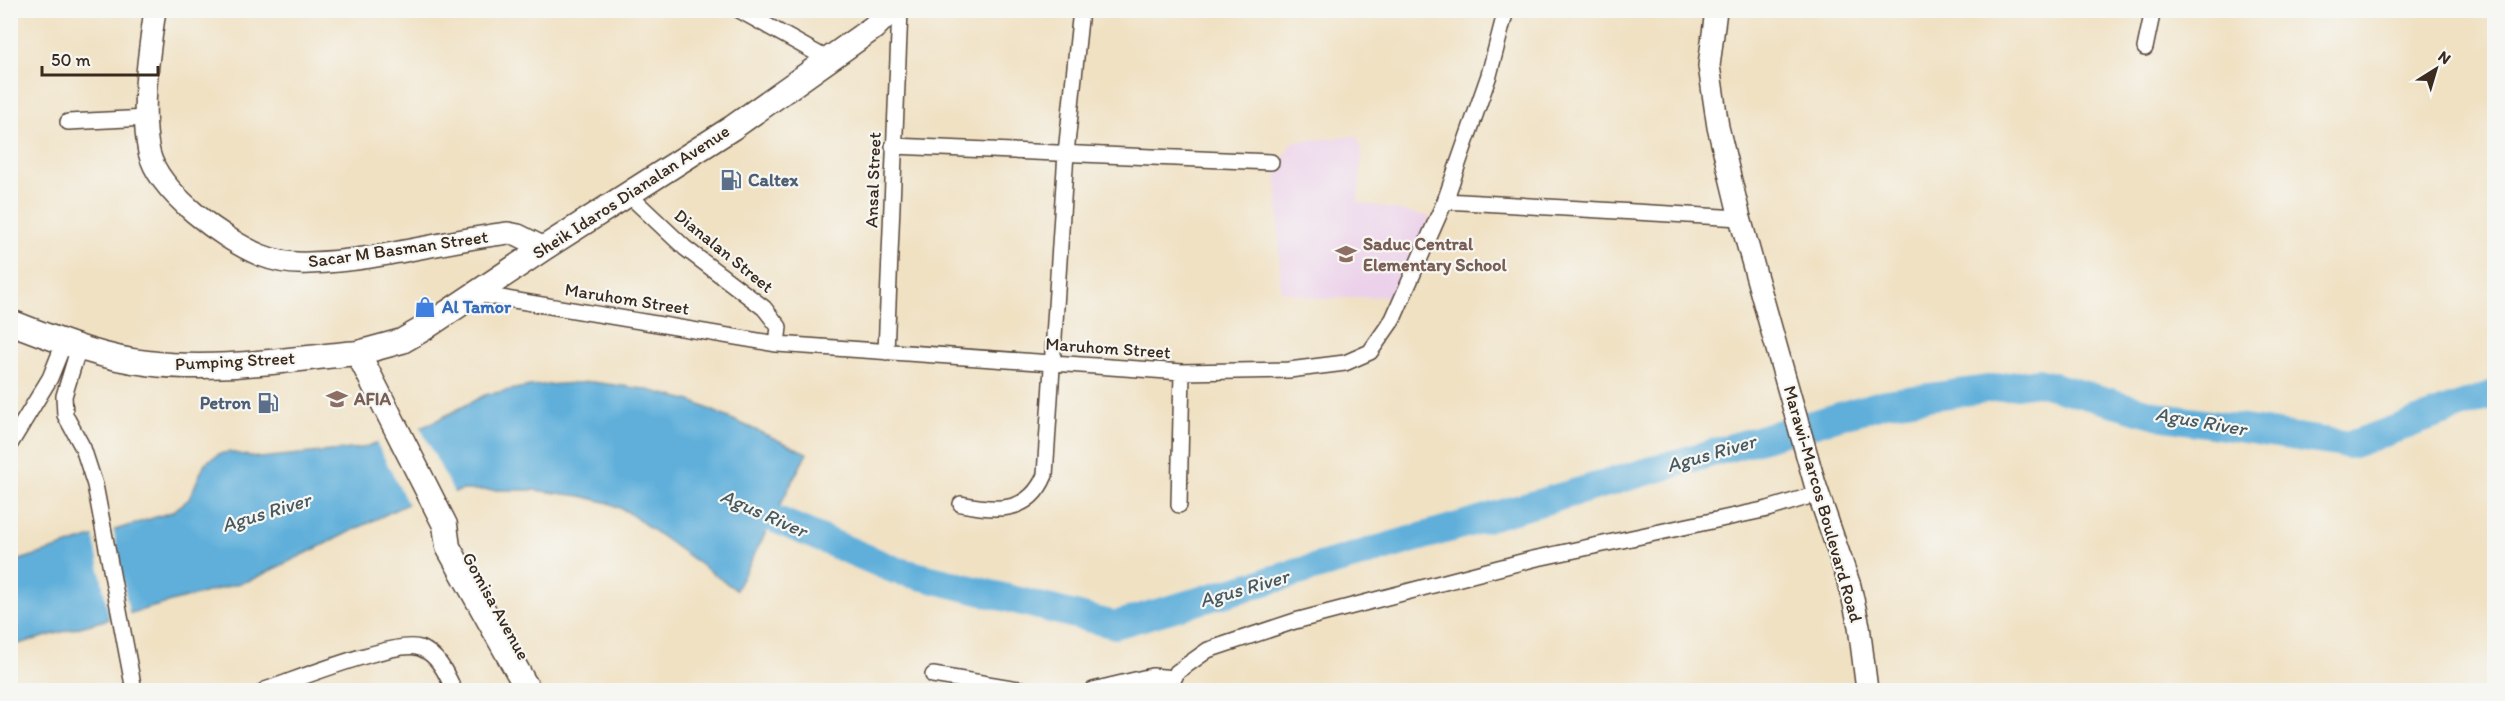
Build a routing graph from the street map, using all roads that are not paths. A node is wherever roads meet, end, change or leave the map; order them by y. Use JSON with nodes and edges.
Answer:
{"nodes":[{"id":1,"x":155,"y":10,"type":"edge"},
{"id":2,"x":739,"y":10,"type":"edge"},
{"id":3,"x":891,"y":10,"type":"edge"},
{"id":4,"x":900,"y":10,"type":"edge"},
{"id":5,"x":1081,"y":10,"type":"edge"},
{"id":6,"x":1506,"y":10,"type":"edge"},
{"id":7,"x":1716,"y":10,"type":"edge"},
{"id":8,"x":2153,"y":10,"type":"edge"},
{"id":9,"x":2145,"y":48,"type":"dead end"},
{"id":10,"x":830,"y":60,"type":"junction"},
{"id":11,"x":147,"y":118,"type":"junction"},
{"id":12,"x":68,"y":122,"type":"dead end"},
{"id":13,"x":893,"y":146,"type":"junction"},
{"id":14,"x":1066,"y":153,"type":"junction"},
{"id":15,"x":1271,"y":162,"type":"dead end"},
{"id":16,"x":629,"y":195,"type":"junction"},
{"id":17,"x":1445,"y":201,"type":"junction"},
{"id":18,"x":1740,"y":218,"type":"junction"},
{"id":19,"x":544,"y":248,"type":"junction"},
{"id":20,"x":477,"y":294,"type":"junction"},
{"id":21,"x":10,"y":322,"type":"edge"},
{"id":22,"x":777,"y":344,"type":"junction"},
{"id":23,"x":71,"y":345,"type":"junction"},
{"id":24,"x":886,"y":352,"type":"junction"},
{"id":25,"x":358,"y":353,"type":"junction"},
{"id":26,"x":1052,"y":364,"type":"junction"},
{"id":27,"x":1182,"y":372,"type":"junction"},
{"id":28,"x":10,"y":444,"type":"edge"},
{"id":29,"x":1811,"y":491,"type":"junction"},
{"id":30,"x":961,"y":504,"type":"dead end"},
{"id":31,"x":1179,"y":505,"type":"dead end"},
{"id":32,"x":441,"y":519,"type":"junction"},
{"id":33,"x":933,"y":675,"type":"dead end"},
{"id":34,"x":1174,"y":684,"type":"edge"},
{"id":35,"x":134,"y":690,"type":"edge"},
{"id":36,"x":265,"y":690,"type":"edge"},
{"id":37,"x":453,"y":690,"type":"edge"},
{"id":38,"x":528,"y":690,"type":"edge"},
{"id":39,"x":543,"y":690,"type":"edge"},
{"id":40,"x":1025,"y":690,"type":"edge"},
{"id":41,"x":1093,"y":690,"type":"edge"},
{"id":42,"x":1867,"y":690,"type":"edge"}],
"edges":[{"from":1,"to":11,"type":"main road","name":"Sacar M Basman Street"},
{"from":2,"to":10,"type":"street"},
{"from":3,"to":10,"type":"main road","name":"Sheik Idaros Dianalan Avenue"},
{"from":4,"to":13,"type":"street","name":"Ansal Street"},
{"from":5,"to":14,"type":"street"},
{"from":6,"to":17,"type":"street","name":"Maruhom Street"},
{"from":7,"to":18,"type":"main road","name":"Marawi-Marcos Boulevard Road"},
{"from":8,"to":9,"type":"street"},
{"from":10,"to":16,"type":"main road","name":"Sheik Idaros Dianalan Avenue"},
{"from":11,"to":12,"type":"street"},
{"from":11,"to":19,"type":"main road","name":"Sacar M Basman Street"},
{"from":13,"to":14,"type":"street"},
{"from":13,"to":24,"type":"street","name":"Ansal Street"},
{"from":14,"to":15,"type":"street"},
{"from":14,"to":26,"type":"street"},
{"from":16,"to":19,"type":"main road","name":"Sheik Idaros Dianalan Avenue"},
{"from":16,"to":22,"type":"street","name":"Dianalan Street"},
{"from":17,"to":18,"type":"street"},
{"from":17,"to":27,"type":"street","name":"Maruhom Street"},
{"from":18,"to":29,"type":"main road","name":"Marawi-Marcos Boulevard Road"},
{"from":19,"to":20,"type":"main road","name":"Sheik Idaros Dianalan Avenue"},
{"from":20,"to":22,"type":"street","name":"Maruhom Street"},
{"from":20,"to":25,"type":"main road","name":"Sheik Idaros Dianalan Avenue"},
{"from":21,"to":23,"type":"main road","name":"Pumping Street"},
{"from":22,"to":24,"type":"street","name":"Maruhom Street"},
{"from":23,"to":25,"type":"main road","name":"Pumping Street"},
{"from":23,"to":28,"type":"street"},
{"from":23,"to":35,"type":"street"},
{"from":24,"to":26,"type":"street","name":"Maruhom Street"},
{"from":25,"to":32,"type":"main road","name":"Gomisa Avenue"},
{"from":26,"to":27,"type":"street","name":"Maruhom Street"},
{"from":26,"to":30,"type":"street"},
{"from":27,"to":31,"type":"street"},
{"from":29,"to":34,"type":"street"},
{"from":29,"to":42,"type":"main road","name":"Marawi-Marcos Boulevard Road"},
{"from":32,"to":38,"type":"main road","name":"Gomisa Avenue"},
{"from":32,"to":39,"type":"main road","name":"Gomisa Avenue"},
{"from":33,"to":40,"type":"street"},
{"from":34,"to":41,"type":"street"},
{"from":36,"to":37,"type":"street"}]}
